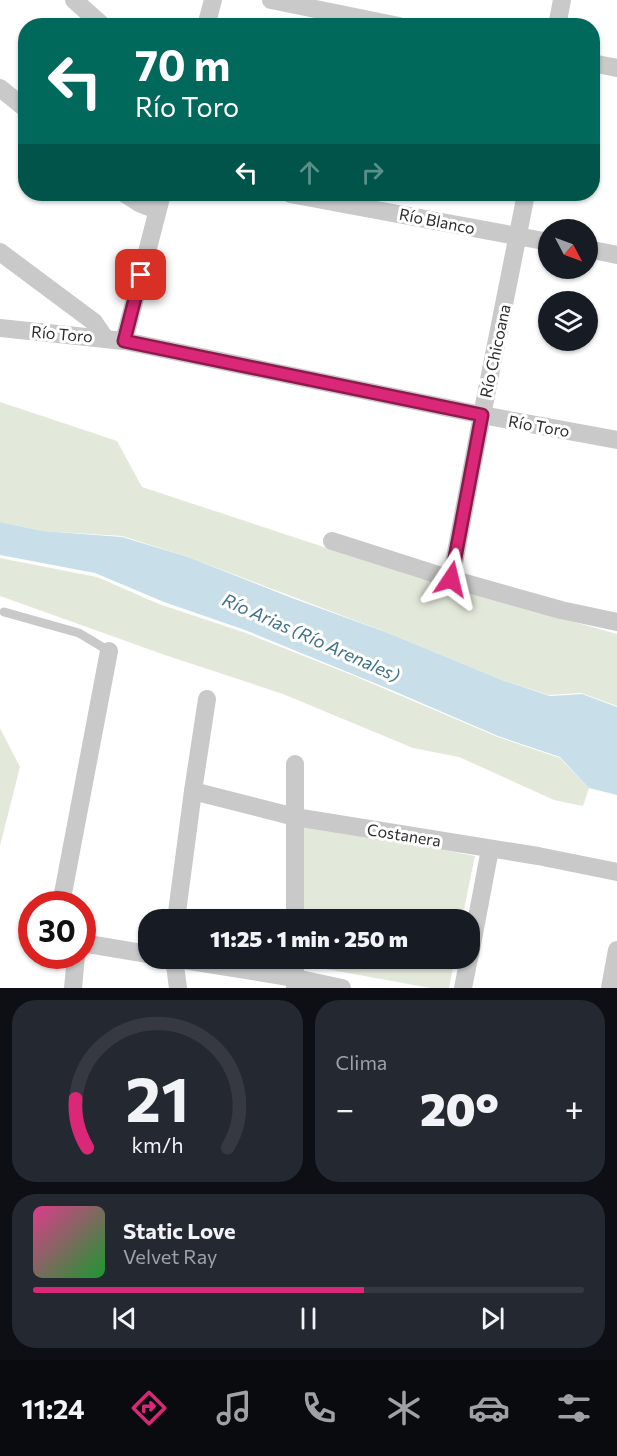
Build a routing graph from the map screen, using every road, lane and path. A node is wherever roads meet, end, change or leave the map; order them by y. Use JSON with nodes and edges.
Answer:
{"nodes":[{"id":1,"x":74,"y":0,"type":"edge"},
{"id":2,"x":213,"y":0,"type":"edge"},
{"id":3,"x":271,"y":0,"type":"edge"},
{"id":4,"x":562,"y":0,"type":"edge"},
{"id":5,"x":94,"y":18,"type":"edge"},
{"id":6,"x":208,"y":18,"type":"edge"},
{"id":7,"x":360,"y":18,"type":"edge"},
{"id":8,"x":559,"y":18,"type":"edge"},
{"id":9,"x":600,"y":65,"type":"edge"},
{"id":10,"x":617,"y":68,"type":"edge"},
{"id":11,"x":0,"y":88,"type":"edge"},
{"id":12,"x":18,"y":103,"type":"edge"},
{"id":13,"x":136,"y":201,"type":"edge"},
{"id":14,"x":328,"y":201,"type":"edge"},
{"id":15,"x":525,"y":201,"type":"edge"},
{"id":16,"x":160,"y":202,"type":"edge"},
{"id":17,"x":519,"y":236,"type":"junction"},
{"id":18,"x":538,"y":240,"type":"edge"},
{"id":19,"x":598,"y":251,"type":"edge"},
{"id":20,"x":0,"y":252,"type":"edge"},
{"id":21,"x":617,"y":255,"type":"edge"},
{"id":22,"x":0,"y":328,"type":"edge"},
{"id":23,"x":105,"y":338,"type":"junction"},
{"id":24,"x":124,"y":341,"type":"junction"},
{"id":25,"x":482,"y":415,"type":"junction"},
{"id":26,"x":617,"y":440,"type":"edge"},
{"id":27,"x":332,"y":541,"type":"dead end"},
{"id":28,"x":451,"y":579,"type":"junction"},
{"id":29,"x":3,"y":612,"type":"dead end"},
{"id":30,"x":617,"y":622,"type":"edge"},
{"id":31,"x":110,"y":651,"type":"joint"},
{"id":32,"x":207,"y":699,"type":"dead end"},
{"id":33,"x":295,"y":764,"type":"dead end"},
{"id":34,"x":193,"y":791,"type":"junction"},
{"id":35,"x":295,"y":817,"type":"junction"},
{"id":36,"x":490,"y":849,"type":"junction"},
{"id":37,"x":617,"y":872,"type":"edge"},
{"id":38,"x":64,"y":891,"type":"edge"},
{"id":39,"x":177,"y":909,"type":"edge"},
{"id":40,"x":295,"y":909,"type":"edge"},
{"id":41,"x":478,"y":909,"type":"edge"},
{"id":42,"x":96,"y":945,"type":"edge"},
{"id":43,"x":617,"y":950,"type":"edge"},
{"id":44,"x":138,"y":952,"type":"edge"},
{"id":45,"x":74,"y":969,"type":"edge"},
{"id":46,"x":175,"y":969,"type":"edge"},
{"id":47,"x":224,"y":969,"type":"edge"},
{"id":48,"x":467,"y":969,"type":"edge"},
{"id":49,"x":295,"y":983,"type":"edge"},
{"id":50,"x":73,"y":988,"type":"edge"},
{"id":51,"x":178,"y":988,"type":"edge"},
{"id":52,"x":342,"y":988,"type":"edge"},
{"id":53,"x":463,"y":988,"type":"edge"},
{"id":54,"x":610,"y":988,"type":"edge"}],
"edges":[{"from":1,"to":5,"type":"street"},
{"from":2,"to":6,"type":"street"},
{"from":3,"to":7,"type":"street"},
{"from":4,"to":8,"type":"street"},
{"from":9,"to":10,"type":"street"},
{"from":11,"to":12,"type":"street"},
{"from":13,"to":16,"type":"street"},
{"from":14,"to":17,"type":"street","name":"Río Blanco"},
{"from":15,"to":17,"type":"street","name":"Río Chicoana"},
{"from":16,"to":24,"type":"street"},
{"from":17,"to":18,"type":"street","name":"Río Blanco"},
{"from":17,"to":25,"type":"street","name":"Río Chicoana"},
{"from":19,"to":21,"type":"street"},
{"from":20,"to":23,"type":"street"},
{"from":22,"to":23,"type":"street","name":"Río Toro"},
{"from":23,"to":24,"type":"street","name":"Río Toro"},
{"from":24,"to":25,"type":"street","name":"Río Toro"},
{"from":25,"to":26,"type":"street","name":"Río Toro"},
{"from":25,"to":28,"type":"street","name":"Río Chicoana"},
{"from":27,"to":28,"type":"street"},
{"from":28,"to":30,"type":"street"},
{"from":29,"to":31,"type":"lane"},
{"from":31,"to":38,"type":"street"},
{"from":32,"to":34,"type":"street"},
{"from":33,"to":35,"type":"street"},
{"from":34,"to":35,"type":"street","name":"Costanera"},
{"from":34,"to":39,"type":"street"},
{"from":35,"to":36,"type":"street","name":"Costanera"},
{"from":35,"to":40,"type":"street"},
{"from":36,"to":37,"type":"street","name":"Costanera"},
{"from":36,"to":41,"type":"street"},
{"from":42,"to":44,"type":"street"},
{"from":43,"to":54,"type":"street"},
{"from":45,"to":50,"type":"street"},
{"from":46,"to":51,"type":"street"},
{"from":47,"to":49,"type":"street"},
{"from":48,"to":53,"type":"street"},
{"from":49,"to":52,"type":"street"}]}
